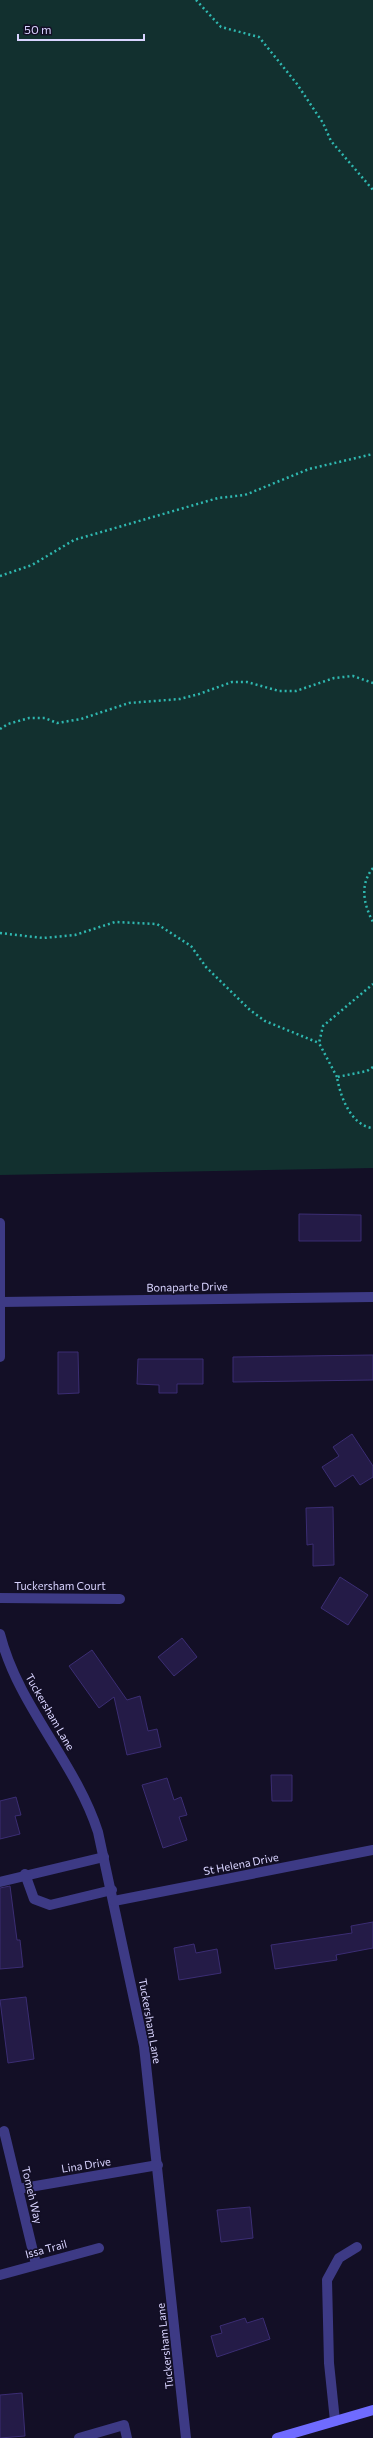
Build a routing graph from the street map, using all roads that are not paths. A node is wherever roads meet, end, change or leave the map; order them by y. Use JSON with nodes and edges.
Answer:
{"nodes":[{"id":1,"x":0,"y":1223,"type":"edge"},
{"id":2,"x":373,"y":1297,"type":"edge"},
{"id":3,"x":1,"y":1302,"type":"edge"},
{"id":4,"x":0,"y":1357,"type":"edge"},
{"id":5,"x":0,"y":1598,"type":"edge"},
{"id":6,"x":120,"y":1599,"type":"dead end"},
{"id":7,"x":0,"y":1634,"type":"edge"},
{"id":8,"x":373,"y":1850,"type":"edge"},
{"id":9,"x":104,"y":1857,"type":"junction"},
{"id":10,"x":25,"y":1874,"type":"junction"},
{"id":11,"x":0,"y":1882,"type":"edge"},
{"id":12,"x":112,"y":1890,"type":"junction"},
{"id":13,"x":114,"y":1901,"type":"junction"},
{"id":14,"x":4,"y":2131,"type":"dead end"},
{"id":15,"x":158,"y":2165,"type":"junction"},
{"id":16,"x":18,"y":2189,"type":"junction"},
{"id":17,"x":357,"y":2247,"type":"dead end"},
{"id":18,"x":99,"y":2248,"type":"dead end"},
{"id":19,"x":36,"y":2264,"type":"junction"},
{"id":20,"x":0,"y":2275,"type":"edge"},
{"id":21,"x":373,"y":2410,"type":"edge"},
{"id":22,"x":335,"y":2421,"type":"junction"},
{"id":23,"x":79,"y":2438,"type":"edge"},
{"id":24,"x":127,"y":2438,"type":"edge"},
{"id":25,"x":186,"y":2438,"type":"edge"},
{"id":26,"x":277,"y":2438,"type":"edge"}],
"edges":[{"from":1,"to":3,"type":"street"},
{"from":2,"to":3,"type":"street","name":"Bonaparte Drive"},
{"from":3,"to":4,"type":"street"},
{"from":5,"to":6,"type":"street","name":"Tuckersham Court"},
{"from":7,"to":9,"type":"street","name":"Tuckersham Lane"},
{"from":8,"to":13,"type":"street","name":"St Helena Drive"},
{"from":9,"to":10,"type":"street"},
{"from":9,"to":12,"type":"street","name":"Tuckersham Lane"},
{"from":10,"to":11,"type":"street"},
{"from":10,"to":12,"type":"street"},
{"from":12,"to":13,"type":"street","name":"Tuckersham Lane"},
{"from":13,"to":15,"type":"street","name":"Tuckersham Lane"},
{"from":14,"to":16,"type":"street","name":"Tomeh Way"},
{"from":15,"to":16,"type":"street","name":"Lina Drive"},
{"from":15,"to":25,"type":"street","name":"Tuckersham Lane"},
{"from":16,"to":19,"type":"street","name":"Tomeh Way"},
{"from":17,"to":22,"type":"street"},
{"from":18,"to":19,"type":"street","name":"Issa Trail"},
{"from":19,"to":20,"type":"street","name":"Issa Trail"},
{"from":21,"to":22,"type":"main road"},
{"from":22,"to":26,"type":"main road"},
{"from":23,"to":24,"type":"street"}]}
